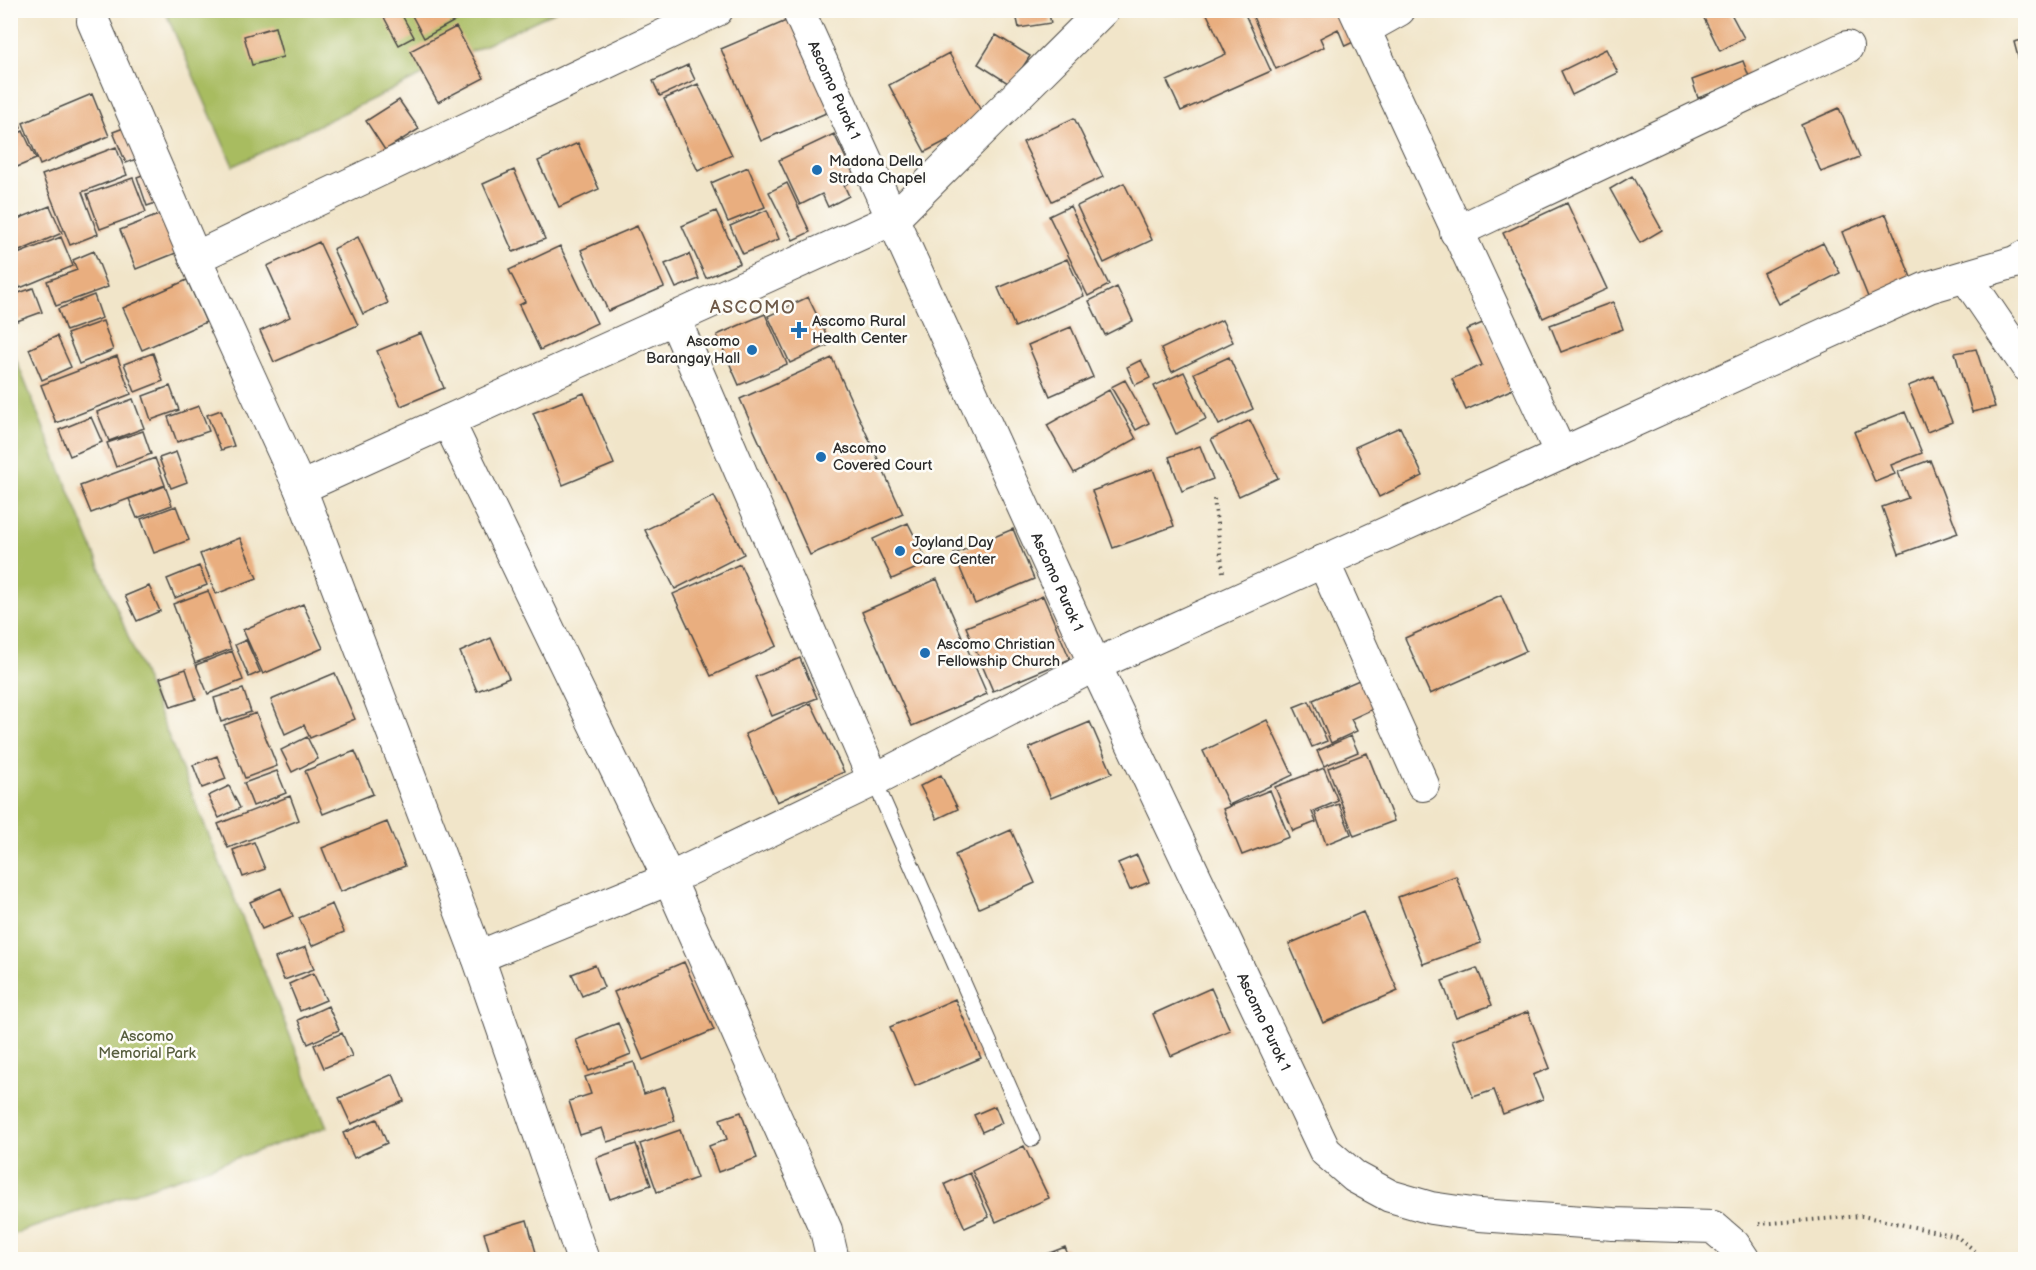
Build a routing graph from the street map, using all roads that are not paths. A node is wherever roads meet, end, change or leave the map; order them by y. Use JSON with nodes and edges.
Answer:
{"nodes":[{"id":1,"x":717,"y":10,"type":"edge"},
{"id":2,"x":798,"y":10,"type":"edge"},
{"id":3,"x":1103,"y":10,"type":"edge"},
{"id":4,"x":1399,"y":10,"type":"edge"},
{"id":5,"x":1360,"y":20,"type":"edge"},
{"id":6,"x":93,"y":21,"type":"dead end"},
{"id":7,"x":1847,"y":46,"type":"dead end"},
{"id":8,"x":893,"y":219,"type":"junction"},
{"id":9,"x":1456,"y":232,"type":"junction"},
{"id":10,"x":2025,"y":256,"type":"edge"},
{"id":11,"x":195,"y":258,"type":"junction"},
{"id":12,"x":1966,"y":278,"type":"junction"},
{"id":13,"x":674,"y":318,"type":"junction"},
{"id":14,"x":2025,"y":364,"type":"edge"},
{"id":15,"x":448,"y":421,"type":"junction"},
{"id":16,"x":1561,"y":454,"type":"junction"},
{"id":17,"x":300,"y":488,"type":"junction"},
{"id":18,"x":1323,"y":561,"type":"junction"},
{"id":19,"x":1095,"y":665,"type":"junction"},
{"id":20,"x":874,"y":780,"type":"junction"},
{"id":21,"x":1423,"y":785,"type":"dead end"},
{"id":22,"x":669,"y":879,"type":"junction"},
{"id":23,"x":478,"y":957,"type":"junction"},
{"id":24,"x":1032,"y":1139,"type":"dead end"},
{"id":25,"x":582,"y":1260,"type":"edge"},
{"id":26,"x":833,"y":1260,"type":"edge"},
{"id":27,"x":1744,"y":1260,"type":"edge"}],
"edges":[{"from":1,"to":11,"type":"street"},
{"from":2,"to":8,"type":"street","name":"Ascomo Purok 1"},
{"from":3,"to":8,"type":"street"},
{"from":4,"to":5,"type":"street"},
{"from":5,"to":9,"type":"street"},
{"from":6,"to":11,"type":"street"},
{"from":7,"to":9,"type":"street"},
{"from":8,"to":13,"type":"street"},
{"from":8,"to":19,"type":"street","name":"Ascomo Purok 1"},
{"from":9,"to":16,"type":"street"},
{"from":10,"to":12,"type":"street"},
{"from":11,"to":17,"type":"street"},
{"from":12,"to":14,"type":"street"},
{"from":12,"to":16,"type":"street"},
{"from":13,"to":15,"type":"street"},
{"from":13,"to":20,"type":"street"},
{"from":15,"to":17,"type":"street"},
{"from":15,"to":22,"type":"street"},
{"from":16,"to":18,"type":"street"},
{"from":17,"to":23,"type":"street"},
{"from":18,"to":19,"type":"street"},
{"from":18,"to":21,"type":"street"},
{"from":19,"to":20,"type":"street"},
{"from":19,"to":27,"type":"street","name":"Ascomo Purok 1"},
{"from":20,"to":22,"type":"street"},
{"from":20,"to":24,"type":"lane"},
{"from":22,"to":23,"type":"street"},
{"from":22,"to":26,"type":"street"},
{"from":23,"to":25,"type":"street"}]}
